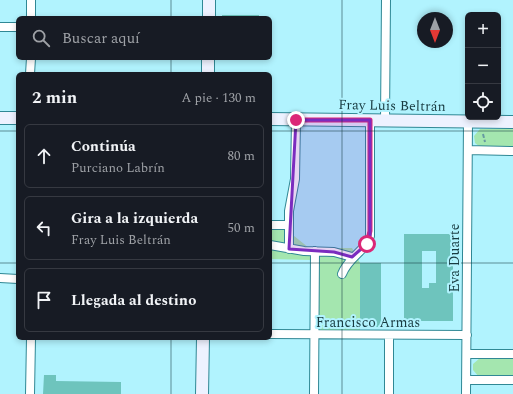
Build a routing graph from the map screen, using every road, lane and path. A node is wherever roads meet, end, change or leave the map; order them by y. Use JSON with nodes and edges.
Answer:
{"nodes":[{"id":1,"x":31,"y":0,"type":"edge"},
{"id":2,"x":209,"y":0,"type":"edge"},
{"id":3,"x":386,"y":0,"type":"edge"},
{"id":4,"x":31,"y":16,"type":"edge"},
{"id":5,"x":209,"y":16,"type":"edge"},
{"id":6,"x":0,"y":27,"type":"edge"},
{"id":7,"x":16,"y":27,"type":"edge"},
{"id":8,"x":31,"y":60,"type":"edge"},
{"id":9,"x":208,"y":60,"type":"edge"},
{"id":10,"x":30,"y":72,"type":"edge"},
{"id":11,"x":208,"y":72,"type":"edge"},
{"id":12,"x":0,"y":118,"type":"edge"},
{"id":13,"x":16,"y":118,"type":"edge"},
{"id":14,"x":272,"y":119,"type":"edge"},
{"id":15,"x":296,"y":120,"type":"junction"},
{"id":16,"x":370,"y":120,"type":"junction"},
{"id":17,"x":384,"y":121,"type":"junction"},
{"id":18,"x":468,"y":121,"type":"junction"},
{"id":19,"x":513,"y":122,"type":"edge"},
{"id":20,"x":483,"y":134,"type":"dead end"},
{"id":21,"x":486,"y":147,"type":"dead end"},
{"id":22,"x":468,"y":150,"type":"junction"},
{"id":23,"x":513,"y":151,"type":"edge"},
{"id":24,"x":272,"y":225,"type":"edge"},
{"id":25,"x":289,"y":225,"type":"junction"},
{"id":26,"x":272,"y":245,"type":"edge"},
{"id":27,"x":289,"y":249,"type":"junction"},
{"id":28,"x":315,"y":252,"type":"junction"},
{"id":29,"x":352,"y":257,"type":"junction"},
{"id":30,"x":342,"y":274,"type":"dead end"},
{"id":31,"x":0,"y":278,"type":"edge"},
{"id":32,"x":16,"y":279,"type":"edge"},
{"id":33,"x":272,"y":334,"type":"edge"},
{"id":34,"x":315,"y":334,"type":"junction"},
{"id":35,"x":389,"y":335,"type":"junction"},
{"id":36,"x":467,"y":335,"type":"junction"},
{"id":37,"x":31,"y":340,"type":"edge"},
{"id":38,"x":203,"y":340,"type":"edge"},
{"id":39,"x":467,"y":354,"type":"junction"},
{"id":40,"x":513,"y":354,"type":"edge"},
{"id":41,"x":466,"y":380,"type":"junction"},
{"id":42,"x":513,"y":380,"type":"edge"},
{"id":43,"x":30,"y":394,"type":"edge"},
{"id":44,"x":202,"y":394,"type":"edge"},
{"id":45,"x":314,"y":394,"type":"edge"},
{"id":46,"x":389,"y":394,"type":"edge"},
{"id":47,"x":466,"y":394,"type":"edge"}],
"edges":[{"from":1,"to":4,"type":"street"},
{"from":2,"to":5,"type":"main road"},
{"from":3,"to":17,"type":"street"},
{"from":6,"to":7,"type":"street"},
{"from":8,"to":10,"type":"street"},
{"from":9,"to":11,"type":"main road"},
{"from":12,"to":13,"type":"main road"},
{"from":14,"to":15,"type":"main road","name":"Fray Luis Beltrán"},
{"from":15,"to":16,"type":"main road","name":"Fray Luis Beltrán"},
{"from":15,"to":25,"type":"street"},
{"from":16,"to":17,"type":"main road","name":"Fray Luis Beltrán"},
{"from":16,"to":29,"type":"street"},
{"from":17,"to":18,"type":"main road","name":"Fray Luis Beltrán"},
{"from":18,"to":19,"type":"main road","name":"Fray Luis Beltrán"},
{"from":18,"to":22,"type":"street","name":"Eva Duarte"},
{"from":20,"to":21,"type":"path"},
{"from":22,"to":23,"type":"street"},
{"from":22,"to":36,"type":"street","name":"Eva Duarte"},
{"from":24,"to":25,"type":"street"},
{"from":25,"to":27,"type":"street"},
{"from":26,"to":27,"type":"street"},
{"from":27,"to":28,"type":"street"},
{"from":28,"to":29,"type":"street"},
{"from":28,"to":34,"type":"street"},
{"from":29,"to":30,"type":"street"},
{"from":31,"to":32,"type":"street"},
{"from":33,"to":34,"type":"street","name":"Francisco Armas"},
{"from":34,"to":35,"type":"street","name":"Francisco Armas"},
{"from":34,"to":45,"type":"street"},
{"from":35,"to":36,"type":"street","name":"Francisco Armas"},
{"from":35,"to":46,"type":"street"},
{"from":36,"to":39,"type":"street","name":"Eva Duarte"},
{"from":37,"to":43,"type":"street"},
{"from":38,"to":44,"type":"main road"},
{"from":39,"to":40,"type":"street"},
{"from":39,"to":41,"type":"street","name":"Eva Duarte"},
{"from":41,"to":42,"type":"street"},
{"from":41,"to":47,"type":"street","name":"Eva Duarte"}]}
